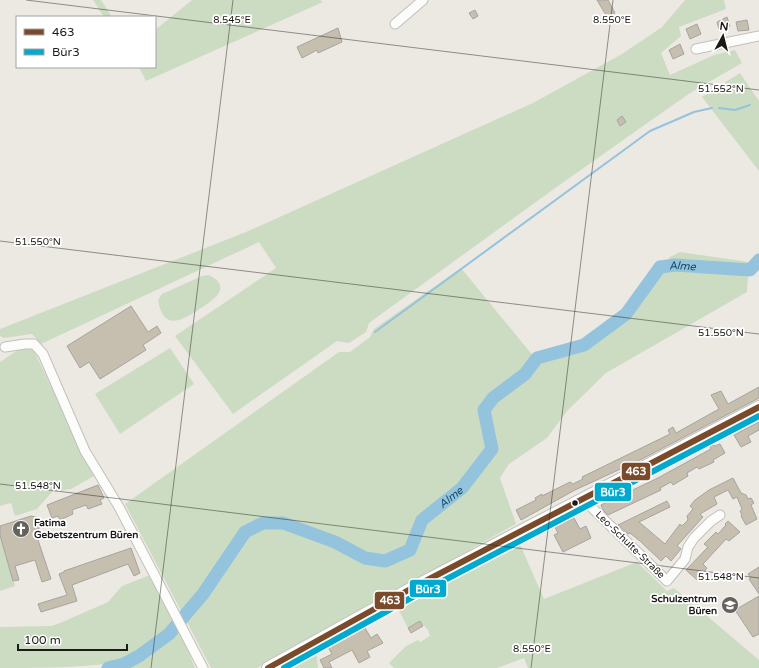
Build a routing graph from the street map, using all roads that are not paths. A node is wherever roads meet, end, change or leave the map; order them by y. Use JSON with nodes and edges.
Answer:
{"nodes":[{"id":1,"x":423,"y":0,"type":"edge"},
{"id":2,"x":395,"y":24,"type":"dead end"},
{"id":3,"x":759,"y":36,"type":"edge"},
{"id":4,"x":696,"y":49,"type":"dead end"},
{"id":5,"x":5,"y":347,"type":"dead end"},
{"id":6,"x":759,"y":407,"type":"edge"},
{"id":7,"x":584,"y":500,"type":"junction"},
{"id":8,"x":720,"y":515,"type":"dead end"},
{"id":9,"x":203,"y":668,"type":"edge"},
{"id":10,"x":268,"y":668,"type":"edge"}],
"edges":[{"from":1,"to":2,"type":"street"},
{"from":3,"to":4,"type":"street"},
{"from":5,"to":9,"type":"street"},
{"from":6,"to":7,"type":"main road"},
{"from":7,"to":8,"type":"street","name":"Leo-Schulte-Straße"},
{"from":7,"to":10,"type":"main road"}]}
